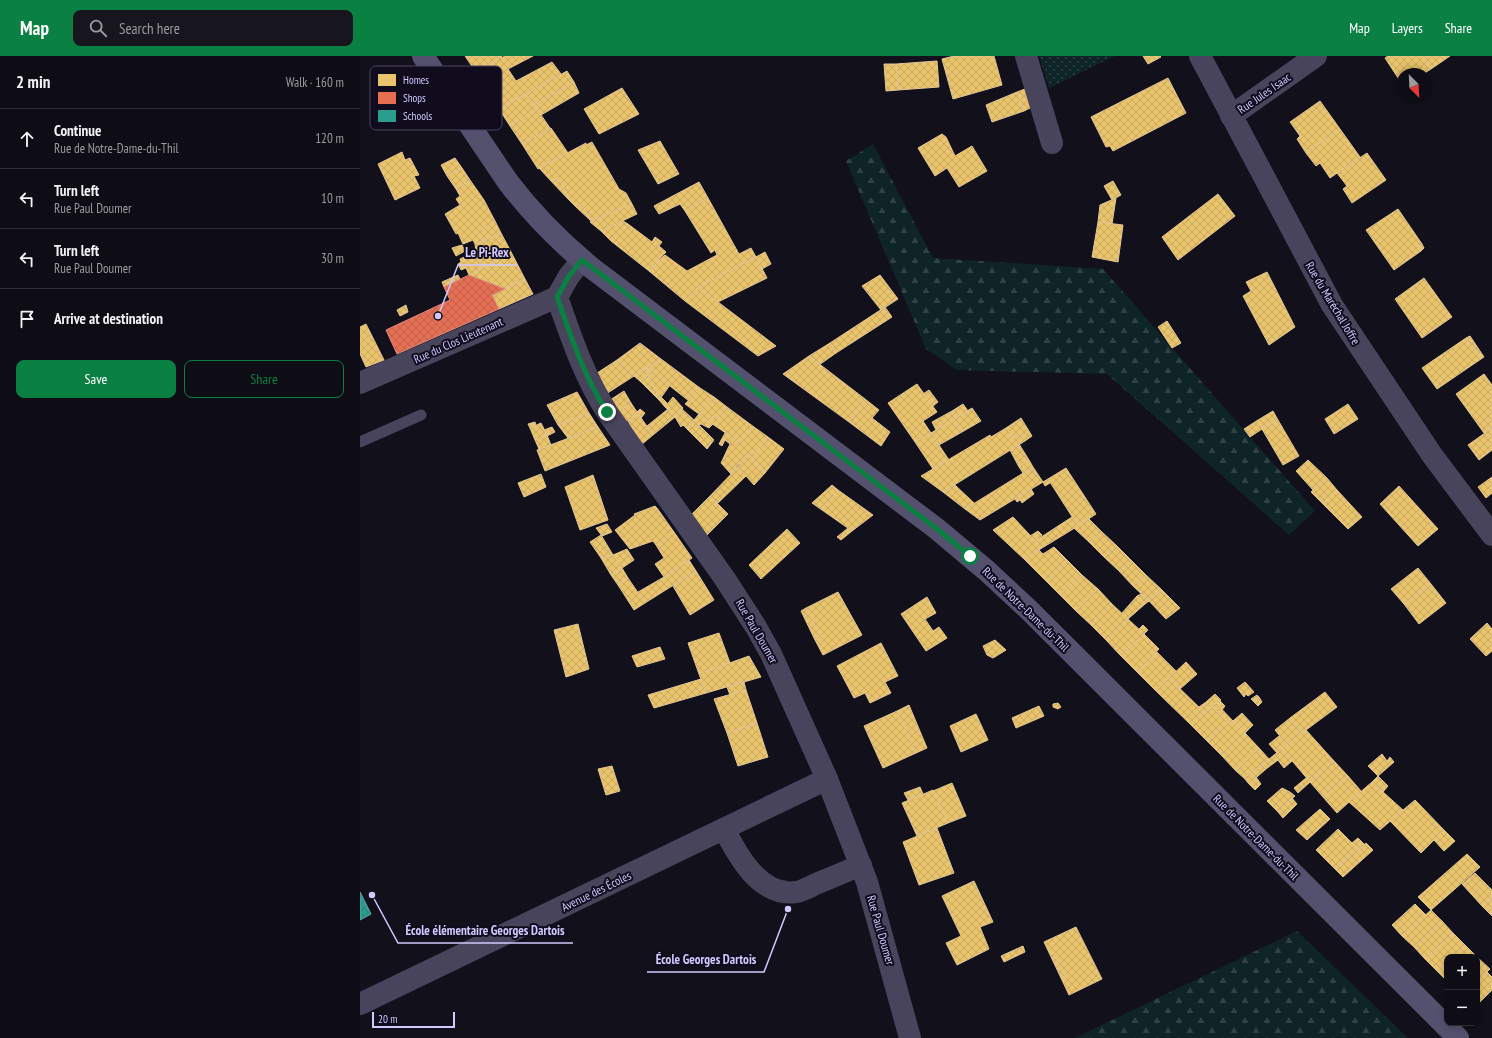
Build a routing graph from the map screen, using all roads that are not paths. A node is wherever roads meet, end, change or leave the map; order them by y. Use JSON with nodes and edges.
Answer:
{"nodes":[{"id":1,"x":423,"y":56,"type":"edge"},
{"id":2,"x":1026,"y":56,"type":"edge"},
{"id":3,"x":1200,"y":56,"type":"edge"},
{"id":4,"x":1316,"y":56,"type":"edge"},
{"id":5,"x":430,"y":66,"type":"edge"},
{"id":6,"x":1232,"y":116,"type":"junction"},
{"id":7,"x":473,"y":130,"type":"edge"},
{"id":8,"x":1052,"y":143,"type":"dead end"},
{"id":9,"x":582,"y":260,"type":"junction"},
{"id":10,"x":557,"y":297,"type":"junction"},
{"id":11,"x":360,"y":383,"type":"edge"},
{"id":12,"x":421,"y":416,"type":"dead end"},
{"id":13,"x":360,"y":442,"type":"edge"},
{"id":14,"x":1492,"y":535,"type":"edge"},
{"id":15,"x":827,"y":779,"type":"junction"},
{"id":16,"x":724,"y":829,"type":"junction"},
{"id":17,"x":861,"y":865,"type":"junction"},
{"id":18,"x":360,"y":1004,"type":"edge"},
{"id":19,"x":910,"y":1038,"type":"edge"},
{"id":20,"x":1458,"y":1038,"type":"edge"}],
"edges":[{"from":1,"to":5,"type":"main road","name":"Rue de Notre-Dame-du-Thil"},
{"from":2,"to":8,"type":"street"},
{"from":3,"to":6,"type":"street","name":"Rue du Maréchal Joffre"},
{"from":4,"to":6,"type":"street","name":"Rue Jules Isaac"},
{"from":6,"to":14,"type":"street","name":"Rue du Maréchal Joffre"},
{"from":7,"to":9,"type":"main road","name":"Rue de Notre-Dame-du-Thil"},
{"from":9,"to":10,"type":"street"},
{"from":9,"to":20,"type":"main road","name":"Rue de Notre-Dame-du-Thil"},
{"from":10,"to":11,"type":"street","name":"Rue du Clos Lieutenant"},
{"from":10,"to":15,"type":"street","name":"Rue Paul Doumer"},
{"from":12,"to":13,"type":"lane"},
{"from":15,"to":16,"type":"street","name":"Avenue des Écoles"},
{"from":15,"to":17,"type":"street","name":"Rue Paul Doumer"},
{"from":16,"to":17,"type":"street"},
{"from":16,"to":18,"type":"street","name":"Avenue des Écoles"},
{"from":17,"to":19,"type":"street","name":"Rue Paul Doumer"}]}
